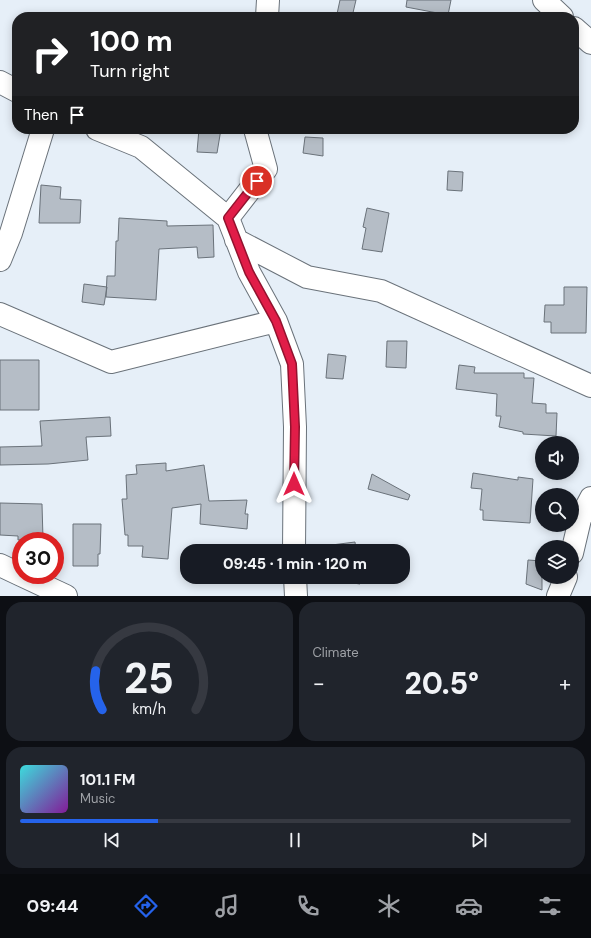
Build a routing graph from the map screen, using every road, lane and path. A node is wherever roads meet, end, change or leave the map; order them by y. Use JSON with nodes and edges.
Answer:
{"nodes":[{"id":1,"x":268,"y":0,"type":"edge"},
{"id":2,"x":544,"y":0,"type":"edge"},
{"id":3,"x":267,"y":12,"type":"edge"},
{"id":4,"x":557,"y":12,"type":"edge"},
{"id":5,"x":579,"y":33,"type":"edge"},
{"id":6,"x":591,"y":44,"type":"edge"},
{"id":7,"x":0,"y":82,"type":"edge"},
{"id":8,"x":12,"y":88,"type":"edge"},
{"id":9,"x":42,"y":134,"type":"edge"},
{"id":10,"x":109,"y":134,"type":"edge"},
{"id":11,"x":256,"y":134,"type":"edge"},
{"id":12,"x":228,"y":218,"type":"junction"},
{"id":13,"x":236,"y":240,"type":"junction"},
{"id":14,"x":0,"y":260,"type":"edge"},
{"id":15,"x":0,"y":314,"type":"edge"},
{"id":16,"x":276,"y":321,"type":"junction"},
{"id":17,"x":591,"y":386,"type":"edge"},
{"id":18,"x":591,"y":498,"type":"edge"},
{"id":19,"x":575,"y":540,"type":"edge"},
{"id":20,"x":294,"y":544,"type":"edge"},
{"id":21,"x":0,"y":565,"type":"edge"},
{"id":22,"x":12,"y":571,"type":"edge"},
{"id":23,"x":40,"y":584,"type":"edge"},
{"id":24,"x":295,"y":584,"type":"edge"},
{"id":25,"x":563,"y":584,"type":"edge"},
{"id":26,"x":66,"y":596,"type":"edge"},
{"id":27,"x":296,"y":596,"type":"edge"},
{"id":28,"x":558,"y":596,"type":"edge"}],
"edges":[{"from":1,"to":3,"type":"street"},
{"from":2,"to":4,"type":"street"},
{"from":5,"to":6,"type":"street"},
{"from":7,"to":8,"type":"street"},
{"from":9,"to":14,"type":"street"},
{"from":10,"to":12,"type":"street"},
{"from":11,"to":12,"type":"street"},
{"from":12,"to":13,"type":"street"},
{"from":13,"to":16,"type":"street"},
{"from":13,"to":17,"type":"street"},
{"from":15,"to":16,"type":"street"},
{"from":16,"to":20,"type":"street"},
{"from":18,"to":19,"type":"street"},
{"from":21,"to":22,"type":"street"},
{"from":23,"to":26,"type":"street"},
{"from":24,"to":27,"type":"street"},
{"from":25,"to":28,"type":"street"}]}
